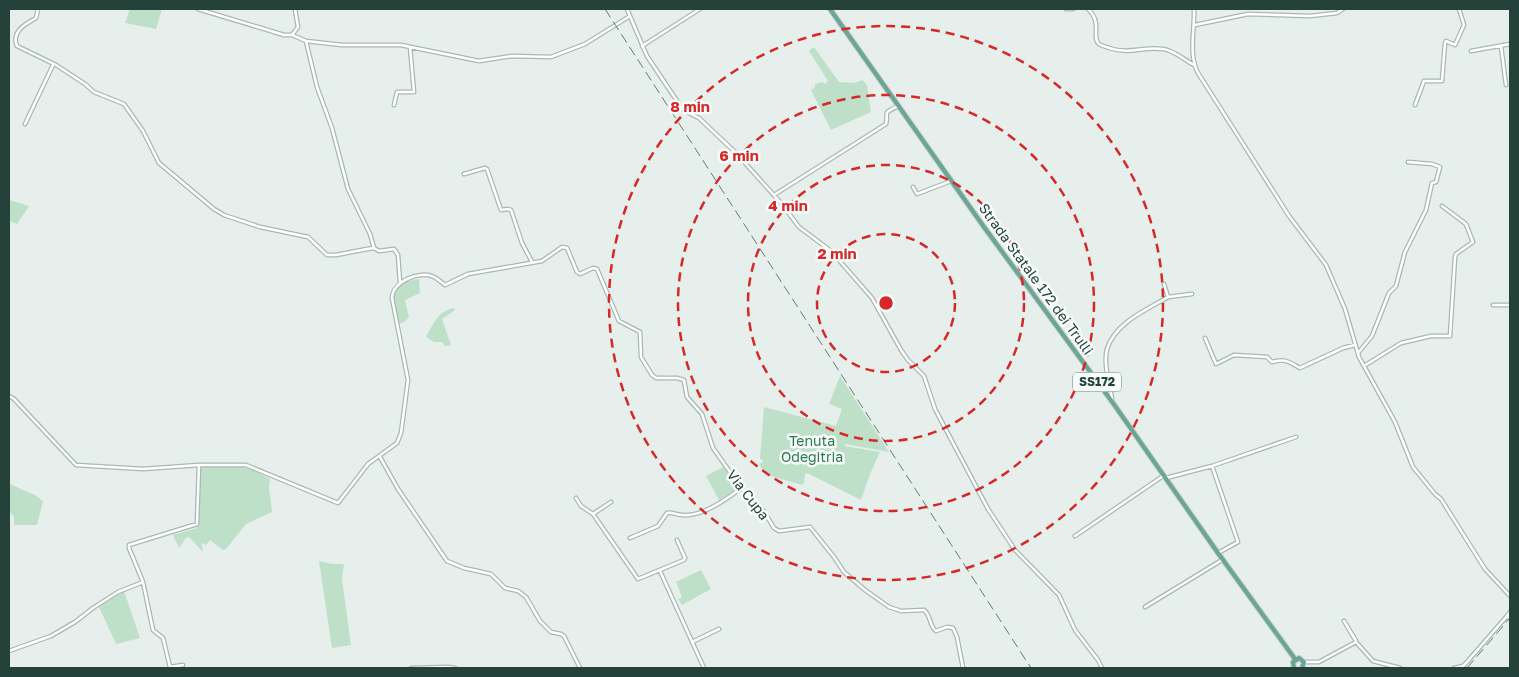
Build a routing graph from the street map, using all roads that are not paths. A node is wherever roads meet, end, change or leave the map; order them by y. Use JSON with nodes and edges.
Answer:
{"nodes":[{"id":1,"x":38,"y":9,"type":"edge"},
{"id":2,"x":198,"y":9,"type":"edge"},
{"id":3,"x":295,"y":9,"type":"edge"},
{"id":4,"x":626,"y":9,"type":"edge"},
{"id":5,"x":700,"y":9,"type":"edge"},
{"id":6,"x":830,"y":9,"type":"edge"},
{"id":7,"x":1066,"y":9,"type":"edge"},
{"id":8,"x":1073,"y":9,"type":"edge"},
{"id":9,"x":1088,"y":9,"type":"edge"},
{"id":10,"x":1194,"y":9,"type":"edge"},
{"id":11,"x":1344,"y":9,"type":"edge"},
{"id":12,"x":1459,"y":9,"type":"edge"},
{"id":13,"x":630,"y":16,"type":"junction"},
{"id":14,"x":1195,"y":25,"type":"junction"},
{"id":15,"x":292,"y":35,"type":"junction"},
{"id":16,"x":306,"y":41,"type":"junction"},
{"id":17,"x":1510,"y":44,"type":"edge"},
{"id":18,"x":642,"y":46,"type":"junction"},
{"id":19,"x":1501,"y":46,"type":"junction"},
{"id":20,"x":410,"y":47,"type":"junction"},
{"id":21,"x":1471,"y":51,"type":"dead end"},
{"id":22,"x":53,"y":64,"type":"junction"},
{"id":23,"x":1194,"y":65,"type":"junction"},
{"id":24,"x":1506,"y":85,"type":"dead end"},
{"id":25,"x":394,"y":105,"type":"dead end"},
{"id":26,"x":1415,"y":105,"type":"dead end"},
{"id":27,"x":898,"y":106,"type":"junction"},
{"id":28,"x":25,"y":124,"type":"dead end"},
{"id":29,"x":1408,"y":162,"type":"dead end"},
{"id":30,"x":464,"y":174,"type":"dead end"},
{"id":31,"x":951,"y":181,"type":"junction"},
{"id":32,"x":913,"y":186,"type":"dead end"},
{"id":33,"x":774,"y":195,"type":"junction"},
{"id":34,"x":1442,"y":206,"type":"dead end"},
{"id":35,"x":374,"y":248,"type":"junction"},
{"id":36,"x":532,"y":262,"type":"junction"},
{"id":37,"x":400,"y":282,"type":"junction"},
{"id":38,"x":1164,"y":284,"type":"dead end"},
{"id":39,"x":1192,"y":294,"type":"dead end"},
{"id":40,"x":1168,"y":297,"type":"junction"},
{"id":41,"x":1493,"y":305,"type":"dead end"},
{"id":42,"x":1510,"y":305,"type":"edge"},
{"id":43,"x":1205,"y":338,"type":"dead end"},
{"id":44,"x":1355,"y":345,"type":"junction"},
{"id":45,"x":1358,"y":353,"type":"junction"},
{"id":46,"x":1364,"y":366,"type":"junction"},
{"id":47,"x":9,"y":396,"type":"edge"},
{"id":48,"x":1113,"y":403,"type":"junction"},
{"id":49,"x":1296,"y":437,"type":"dead end"},
{"id":50,"x":380,"y":457,"type":"junction"},
{"id":51,"x":199,"y":465,"type":"junction"},
{"id":52,"x":1212,"y":466,"type":"junction"},
{"id":53,"x":1164,"y":477,"type":"junction"},
{"id":54,"x":741,"y":488,"type":"junction"},
{"id":55,"x":576,"y":498,"type":"dead end"},
{"id":56,"x":611,"y":502,"type":"dead end"},
{"id":57,"x":593,"y":514,"type":"junction"},
{"id":58,"x":1075,"y":536,"type":"dead end"},
{"id":59,"x":630,"y":538,"type":"dead end"},
{"id":60,"x":678,"y":540,"type":"dead end"},
{"id":61,"x":1218,"y":554,"type":"junction"},
{"id":62,"x":1222,"y":560,"type":"junction"},
{"id":63,"x":660,"y":570,"type":"junction"},
{"id":64,"x":143,"y":582,"type":"junction"},
{"id":65,"x":1510,"y":596,"type":"edge"},
{"id":66,"x":1145,"y":607,"type":"dead end"},
{"id":67,"x":1510,"y":612,"type":"edge"},
{"id":68,"x":1507,"y":616,"type":"junction"},
{"id":69,"x":1510,"y":618,"type":"edge"},
{"id":70,"x":1344,"y":621,"type":"dead end"},
{"id":71,"x":719,"y":628,"type":"dead end"},
{"id":72,"x":692,"y":642,"type":"junction"},
{"id":73,"x":1356,"y":642,"type":"junction"},
{"id":74,"x":9,"y":651,"type":"edge"},
{"id":75,"x":1295,"y":659,"type":"junction"},
{"id":76,"x":1304,"y":662,"type":"junction"},
{"id":77,"x":183,"y":666,"type":"dead end"},
{"id":78,"x":411,"y":668,"type":"edge"},
{"id":79,"x":455,"y":668,"type":"edge"},
{"id":80,"x":580,"y":668,"type":"edge"},
{"id":81,"x":704,"y":668,"type":"edge"},
{"id":82,"x":962,"y":668,"type":"edge"},
{"id":83,"x":1102,"y":668,"type":"edge"},
{"id":84,"x":1294,"y":668,"type":"edge"},
{"id":85,"x":1302,"y":668,"type":"edge"},
{"id":86,"x":1400,"y":668,"type":"edge"},
{"id":87,"x":1454,"y":668,"type":"edge"}],
"edges":[{"from":1,"to":22,"type":"street"},
{"from":2,"to":15,"type":"street"},
{"from":3,"to":15,"type":"street"},
{"from":4,"to":13,"type":"street"},
{"from":5,"to":18,"type":"street"},
{"from":6,"to":27,"type":"main road","name":"Strada Statale 172 dei Trulli","number":"SS172"},
{"from":7,"to":8,"type":"street"},
{"from":9,"to":23,"type":"street"},
{"from":10,"to":14,"type":"street"},
{"from":11,"to":14,"type":"street"},
{"from":12,"to":26,"type":"street"},
{"from":13,"to":18,"type":"street"},
{"from":13,"to":20,"type":"street"},
{"from":14,"to":23,"type":"street"},
{"from":15,"to":16,"type":"street"},
{"from":16,"to":20,"type":"street"},
{"from":16,"to":35,"type":"street"},
{"from":17,"to":19,"type":"street"},
{"from":18,"to":33,"type":"street"},
{"from":19,"to":21,"type":"street"},
{"from":19,"to":24,"type":"street"},
{"from":20,"to":25,"type":"street"},
{"from":22,"to":28,"type":"street"},
{"from":22,"to":35,"type":"street"},
{"from":23,"to":44,"type":"street"},
{"from":27,"to":31,"type":"main road","name":"Strada Statale 172 dei Trulli","number":"SS172"},
{"from":27,"to":33,"type":"street"},
{"from":29,"to":45,"type":"street"},
{"from":30,"to":36,"type":"street"},
{"from":31,"to":32,"type":"street"},
{"from":31,"to":48,"type":"main road","name":"Strada Statale 172 dei Trulli","number":"SS172"},
{"from":33,"to":83,"type":"street"},
{"from":34,"to":46,"type":"street"},
{"from":35,"to":37,"type":"street"},
{"from":36,"to":37,"type":"street"},
{"from":36,"to":54,"type":"street","name":"Via Cupa"},
{"from":37,"to":50,"type":"street"},
{"from":38,"to":40,"type":"street"},
{"from":39,"to":40,"type":"street"},
{"from":40,"to":48,"type":"street"},
{"from":41,"to":42,"type":"street"},
{"from":43,"to":44,"type":"street"},
{"from":44,"to":45,"type":"street"},
{"from":45,"to":46,"type":"street"},
{"from":46,"to":65,"type":"street"},
{"from":47,"to":51,"type":"street"},
{"from":48,"to":53,"type":"main road","name":"Strada Statale 172 dei Trulli","number":"SS172"},
{"from":49,"to":52,"type":"street"},
{"from":50,"to":51,"type":"street"},
{"from":50,"to":80,"type":"street"},
{"from":51,"to":64,"type":"street"},
{"from":52,"to":53,"type":"street"},
{"from":52,"to":61,"type":"street"},
{"from":53,"to":58,"type":"street"},
{"from":53,"to":61,"type":"main road","name":"Strada Statale 172 dei Trulli","number":"SS172"},
{"from":54,"to":59,"type":"street"},
{"from":54,"to":82,"type":"street","name":"Via Cupa"},
{"from":55,"to":57,"type":"street"},
{"from":56,"to":57,"type":"street"},
{"from":57,"to":63,"type":"street"},
{"from":60,"to":63,"type":"street"},
{"from":61,"to":62,"type":"main road","name":"Strada Statale 172 dei Trulli","number":"SS172"},
{"from":62,"to":66,"type":"street"},
{"from":62,"to":75,"type":"main road","name":"Strada Statale 172 dei Trulli","number":"SS172"},
{"from":63,"to":72,"type":"street"},
{"from":64,"to":74,"type":"street"},
{"from":64,"to":77,"type":"street"},
{"from":67,"to":68,"type":"street"},
{"from":68,"to":69,"type":"street"},
{"from":68,"to":87,"type":"street"},
{"from":70,"to":73,"type":"street"},
{"from":71,"to":72,"type":"street"},
{"from":72,"to":81,"type":"street"},
{"from":73,"to":76,"type":"street"},
{"from":73,"to":86,"type":"street"},
{"from":75,"to":76,"type":"main road"},
{"from":75,"to":84,"type":"main road"},
{"from":76,"to":85,"type":"main road"},
{"from":78,"to":79,"type":"street"}]}
